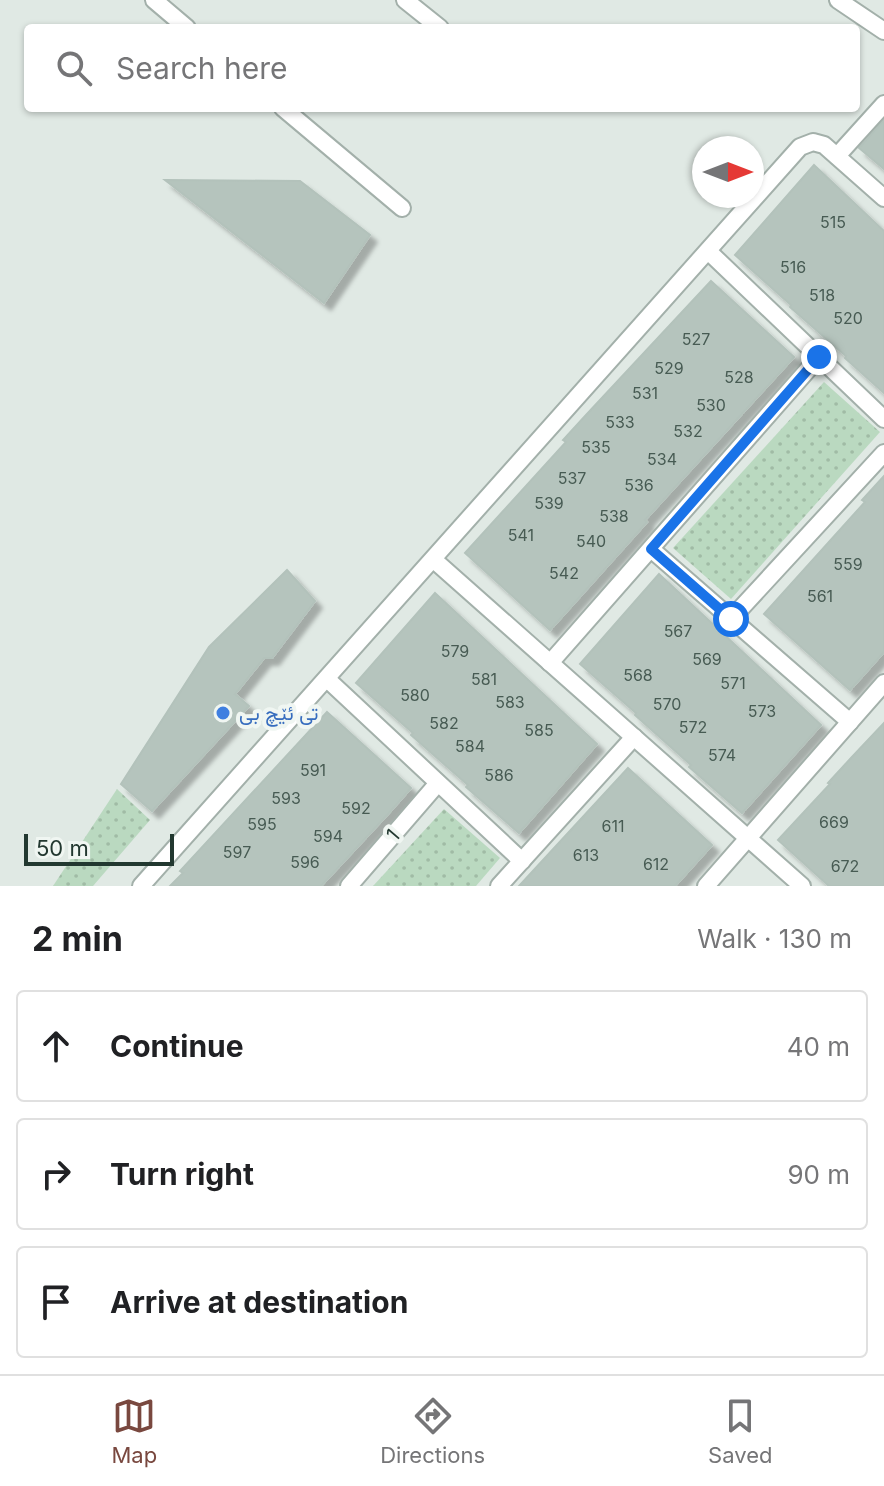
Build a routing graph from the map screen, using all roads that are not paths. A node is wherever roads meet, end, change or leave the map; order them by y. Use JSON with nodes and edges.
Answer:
{"nodes":[{"id":1,"x":154,"y":0,"type":"edge"},
{"id":2,"x":405,"y":0,"type":"edge"},
{"id":3,"x":838,"y":0,"type":"edge"},
{"id":4,"x":182,"y":24,"type":"edge"},
{"id":5,"x":435,"y":24,"type":"edge"},
{"id":6,"x":884,"y":31,"type":"edge"},
{"id":7,"x":884,"y":104,"type":"edge"},
{"id":8,"x":288,"y":112,"type":"edge"},
{"id":9,"x":837,"y":156,"type":"junction"},
{"id":10,"x":884,"y":198,"type":"edge"},
{"id":11,"x":402,"y":208,"type":"dead end"},
{"id":12,"x":708,"y":251,"type":"junction"},
{"id":13,"x":819,"y":357,"type":"junction"},
{"id":14,"x":884,"y":419,"type":"edge"},
{"id":15,"x":884,"y":453,"type":"edge"},
{"id":16,"x":651,"y":549,"type":"junction"},
{"id":17,"x":434,"y":560,"type":"junction"},
{"id":18,"x":731,"y":619,"type":"junction"},
{"id":19,"x":550,"y":663,"type":"junction"},
{"id":20,"x":327,"y":679,"type":"junction"},
{"id":21,"x":884,"y":683,"type":"edge"},
{"id":22,"x":850,"y":722,"type":"junction"},
{"id":23,"x":634,"y":737,"type":"junction"},
{"id":24,"x":438,"y":783,"type":"junction"},
{"id":25,"x":748,"y":838,"type":"junction"},
{"id":26,"x":522,"y":861,"type":"junction"},
{"id":27,"x":141,"y":886,"type":"edge"},
{"id":28,"x":349,"y":886,"type":"edge"},
{"id":29,"x":499,"y":886,"type":"edge"},
{"id":30,"x":706,"y":886,"type":"edge"},
{"id":31,"x":802,"y":886,"type":"edge"}],
"edges":[{"from":1,"to":4,"type":"street"},
{"from":2,"to":5,"type":"street"},
{"from":3,"to":6,"type":"street"},
{"from":7,"to":9,"type":"street"},
{"from":8,"to":11,"type":"street"},
{"from":9,"to":10,"type":"street"},
{"from":9,"to":12,"type":"street"},
{"from":12,"to":13,"type":"street"},
{"from":12,"to":17,"type":"street"},
{"from":13,"to":14,"type":"street"},
{"from":13,"to":16,"type":"street"},
{"from":15,"to":18,"type":"street"},
{"from":16,"to":18,"type":"street"},
{"from":16,"to":19,"type":"street"},
{"from":17,"to":19,"type":"street"},
{"from":17,"to":20,"type":"street"},
{"from":18,"to":22,"type":"street"},
{"from":19,"to":23,"type":"street"},
{"from":20,"to":24,"type":"street"},
{"from":20,"to":27,"type":"street"},
{"from":21,"to":22,"type":"street"},
{"from":22,"to":25,"type":"street"},
{"from":23,"to":25,"type":"street"},
{"from":23,"to":26,"type":"street"},
{"from":24,"to":26,"type":"street"},
{"from":24,"to":28,"type":"street","name":"1"},
{"from":25,"to":30,"type":"street"},
{"from":25,"to":31,"type":"street"},
{"from":26,"to":29,"type":"street"}]}
